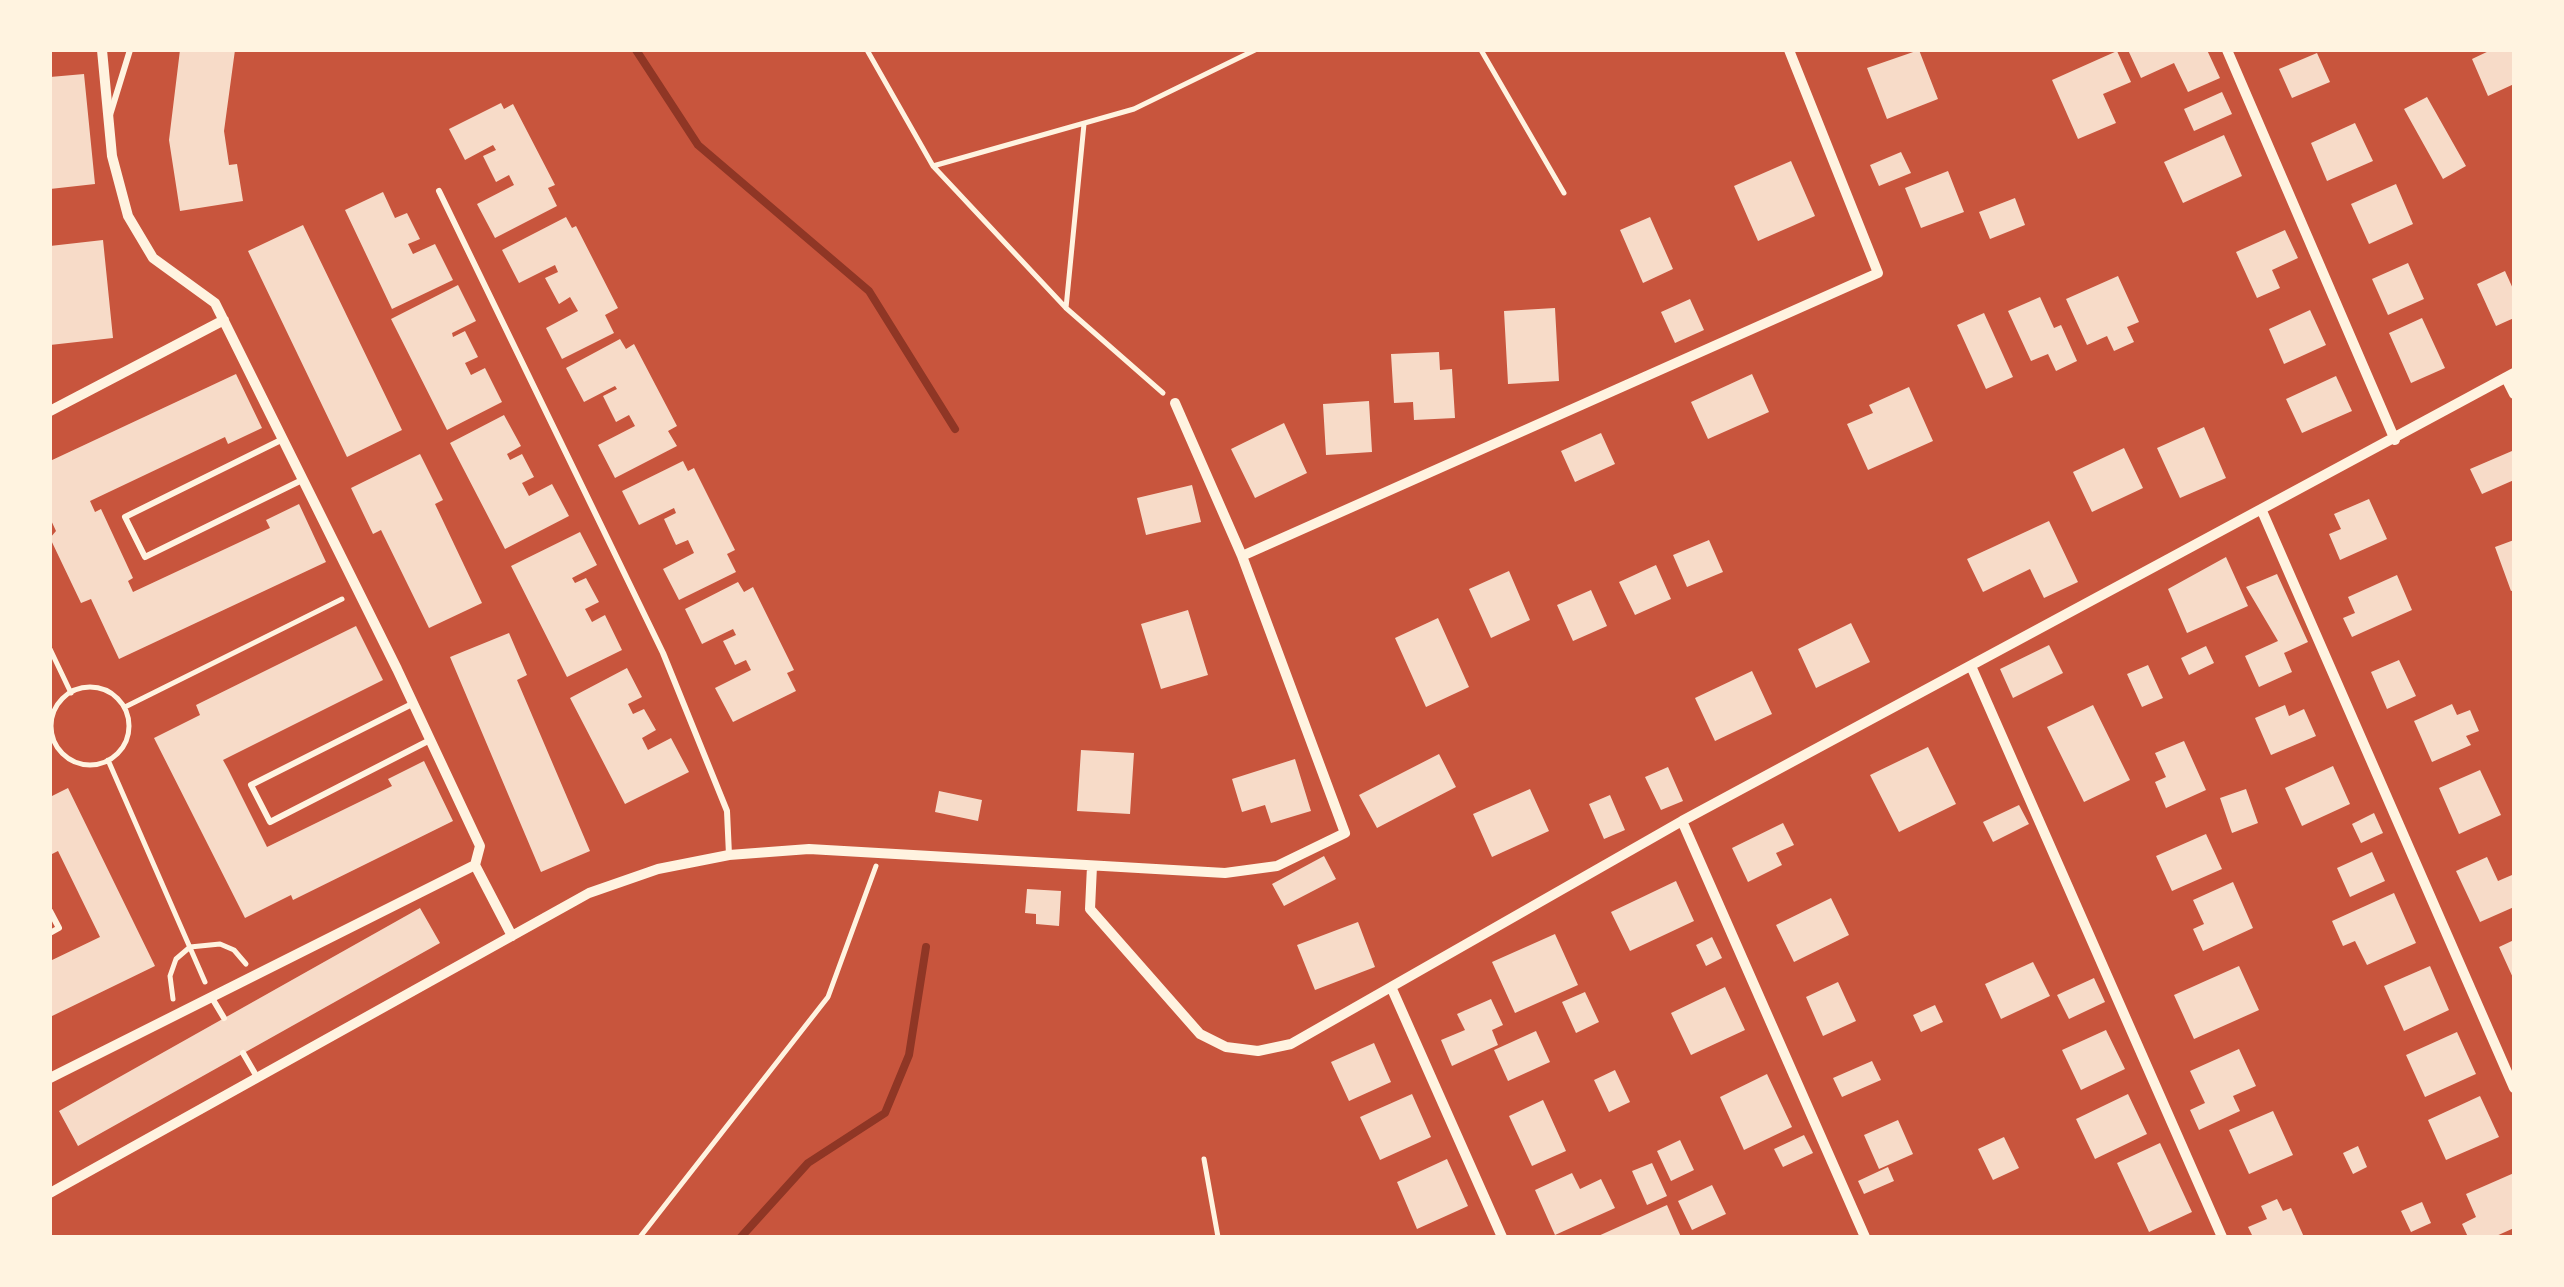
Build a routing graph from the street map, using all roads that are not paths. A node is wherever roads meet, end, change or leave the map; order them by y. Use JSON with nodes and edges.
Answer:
{"nodes":[{"id":1,"x":102,"y":50,"type":"edge"},
{"id":2,"x":130,"y":50,"type":"edge"},
{"id":3,"x":1789,"y":50,"type":"edge"},
{"id":4,"x":2227,"y":50,"type":"edge"},
{"id":5,"x":108,"y":122,"type":"junction"},
{"id":6,"x":438,"y":191,"type":"dead end"},
{"id":7,"x":224,"y":320,"type":"junction"},
{"id":8,"x":2510,"y":375,"type":"edge"},
{"id":9,"x":2514,"y":394,"type":"edge"},
{"id":10,"x":1175,"y":404,"type":"road end"},
{"id":11,"x":50,"y":411,"type":"edge"},
{"id":12,"x":283,"y":439,"type":"junction"},
{"id":13,"x":2395,"y":440,"type":"junction"},
{"id":14,"x":303,"y":479,"type":"junction"},
{"id":15,"x":2262,"y":511,"type":"junction"},
{"id":16,"x":1242,"y":556,"type":"junction"},
{"id":17,"x":1971,"y":666,"type":"junction"},
{"id":18,"x":413,"y":703,"type":"junction"},
{"id":19,"x":430,"y":740,"type":"junction"},
{"id":20,"x":1682,"y":821,"type":"junction"},
{"id":21,"x":730,"y":854,"type":"junction"},
{"id":22,"x":475,"y":865,"type":"junction"},
{"id":23,"x":1092,"y":866,"type":"junction"},
{"id":24,"x":50,"y":911,"type":"edge"},
{"id":25,"x":50,"y":933,"type":"edge"},
{"id":26,"x":512,"y":936,"type":"junction"},
{"id":27,"x":1392,"y":989,"type":"junction"},
{"id":28,"x":211,"y":996,"type":"junction"},
{"id":29,"x":224,"y":1018,"type":"dead end"},
{"id":30,"x":243,"y":1053,"type":"dead end"},
{"id":31,"x":50,"y":1078,"type":"edge"},
{"id":32,"x":257,"y":1078,"type":"junction"},
{"id":33,"x":2514,"y":1088,"type":"edge"},
{"id":34,"x":50,"y":1193,"type":"edge"},
{"id":35,"x":1502,"y":1237,"type":"edge"},
{"id":36,"x":1865,"y":1237,"type":"edge"},
{"id":37,"x":2222,"y":1237,"type":"edge"}],
"edges":[{"from":1,"to":5,"type":"street"},
{"from":2,"to":5,"type":"lane"},
{"from":3,"to":16,"type":"street"},
{"from":4,"to":13,"type":"street"},
{"from":5,"to":7,"type":"street"},
{"from":6,"to":21,"type":"lane"},
{"from":7,"to":11,"type":"street"},
{"from":7,"to":12,"type":"street"},
{"from":8,"to":9,"type":"street"},
{"from":8,"to":13,"type":"street"},
{"from":10,"to":16,"type":"street"},
{"from":12,"to":14,"type":"street"},
{"from":12,"to":14,"type":"lane"},
{"from":13,"to":15,"type":"street"},
{"from":14,"to":18,"type":"street"},
{"from":15,"to":17,"type":"street"},
{"from":15,"to":33,"type":"street"},
{"from":16,"to":23,"type":"street"},
{"from":17,"to":20,"type":"street"},
{"from":17,"to":37,"type":"street"},
{"from":18,"to":19,"type":"street"},
{"from":18,"to":19,"type":"lane"},
{"from":19,"to":22,"type":"street"},
{"from":20,"to":27,"type":"street"},
{"from":20,"to":36,"type":"street"},
{"from":21,"to":23,"type":"street"},
{"from":21,"to":26,"type":"street"},
{"from":22,"to":26,"type":"street"},
{"from":22,"to":28,"type":"street"},
{"from":23,"to":27,"type":"street"},
{"from":24,"to":25,"type":"lane"},
{"from":26,"to":32,"type":"street"},
{"from":27,"to":35,"type":"street"},
{"from":28,"to":29,"type":"lane"},
{"from":28,"to":31,"type":"street"},
{"from":30,"to":32,"type":"lane"},
{"from":32,"to":34,"type":"street"}]}
